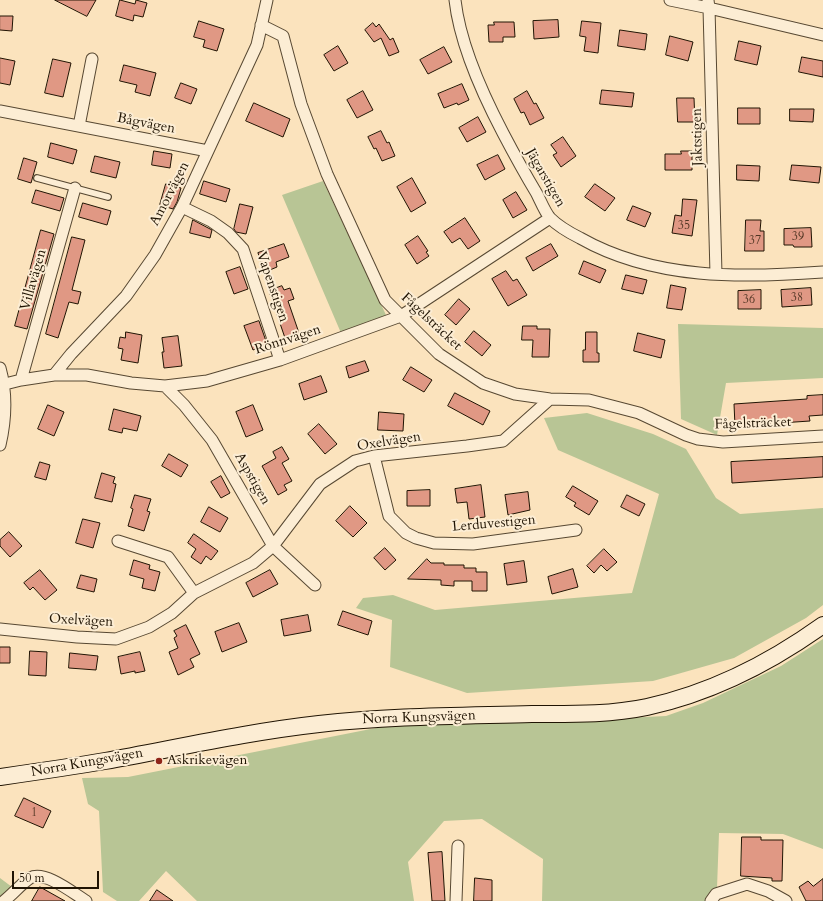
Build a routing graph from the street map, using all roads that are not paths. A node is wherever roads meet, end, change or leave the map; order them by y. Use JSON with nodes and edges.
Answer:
{"nodes":[{"id":1,"x":267,"y":0,"type":"edge"},
{"id":2,"x":456,"y":0,"type":"edge"},
{"id":3,"x":670,"y":0,"type":"edge"},
{"id":4,"x":708,"y":4,"type":"edge"},
{"id":5,"x":261,"y":25,"type":"junction"},
{"id":6,"x":823,"y":35,"type":"edge"},
{"id":7,"x":92,"y":59,"type":"dead end"},
{"id":8,"x":0,"y":111,"type":"edge"},
{"id":9,"x":79,"y":126,"type":"junction"},
{"id":10,"x":208,"y":150,"type":"junction"},
{"id":11,"x":37,"y":178,"type":"dead end"},
{"id":12,"x":75,"y":188,"type":"junction"},
{"id":13,"x":108,"y":197,"type":"dead end"},
{"id":14,"x":182,"y":207,"type":"junction"},
{"id":15,"x":550,"y":218,"type":"junction"},
{"id":16,"x":823,"y":272,"type":"edge"},
{"id":17,"x":716,"y":274,"type":"junction"},
{"id":18,"x":401,"y":316,"type":"junction"},
{"id":19,"x":280,"y":360,"type":"junction"},
{"id":20,"x":0,"y":368,"type":"edge"},
{"id":21,"x":54,"y":375,"type":"junction"},
{"id":22,"x":21,"y":380,"type":"junction"},
{"id":23,"x":5,"y":384,"type":"junction"},
{"id":24,"x":165,"y":386,"type":"junction"},
{"id":25,"x":550,"y":399,"type":"junction"},
{"id":26,"x":823,"y":436,"type":"edge"},
{"id":27,"x":0,"y":445,"type":"edge"},
{"id":28,"x":374,"y":456,"type":"junction"},
{"id":29,"x":576,"y":530,"type":"dead end"},
{"id":30,"x":118,"y":541,"type":"dead end"},
{"id":31,"x":273,"y":546,"type":"junction"},
{"id":32,"x":315,"y":585,"type":"dead end"},
{"id":33,"x":194,"y":592,"type":"junction"},
{"id":34,"x":823,"y":625,"type":"edge"},
{"id":35,"x":0,"y":629,"type":"edge"},
{"id":36,"x":0,"y":777,"type":"edge"},
{"id":37,"x":458,"y":846,"type":"dead end"},
{"id":38,"x":5,"y":901,"type":"edge"},
{"id":39,"x":86,"y":901,"type":"edge"},
{"id":40,"x":456,"y":901,"type":"edge"},
{"id":41,"x":711,"y":901,"type":"edge"},
{"id":42,"x":786,"y":901,"type":"edge"}],
"edges":[{"from":1,"to":5,"type":"street","name":"Amorvägen"},
{"from":2,"to":15,"type":"street","name":"Jägarstigen"},
{"from":3,"to":4,"type":"street"},
{"from":4,"to":6,"type":"street"},
{"from":4,"to":17,"type":"street","name":"Jaktstigen"},
{"from":5,"to":10,"type":"street","name":"Amorvägen"},
{"from":5,"to":18,"type":"street","name":"Fågelsträcket"},
{"from":7,"to":9,"type":"street"},
{"from":8,"to":9,"type":"street","name":"Bågvägen"},
{"from":9,"to":10,"type":"street","name":"Bågvägen"},
{"from":10,"to":14,"type":"street","name":"Amorvägen"},
{"from":11,"to":12,"type":"lane"},
{"from":12,"to":13,"type":"lane"},
{"from":12,"to":22,"type":"street","name":"Villavägen"},
{"from":14,"to":19,"type":"street","name":"Vapenstigen"},
{"from":14,"to":21,"type":"street","name":"Amorvägen"},
{"from":15,"to":17,"type":"street","name":"Jägarstigen"},
{"from":15,"to":18,"type":"street","name":"Rönnvägen"},
{"from":16,"to":17,"type":"street","name":"Jägarstigen"},
{"from":18,"to":19,"type":"street","name":"Rönnvägen"},
{"from":18,"to":25,"type":"street","name":"Fågelsträcket"},
{"from":19,"to":24,"type":"street","name":"Rönnvägen"},
{"from":20,"to":23,"type":"street"},
{"from":21,"to":22,"type":"street","name":"Rönnvägen"},
{"from":21,"to":24,"type":"street","name":"Rönnvägen"},
{"from":22,"to":23,"type":"street","name":"Rönnvägen"},
{"from":23,"to":27,"type":"street"},
{"from":24,"to":31,"type":"street","name":"Aspstigen"},
{"from":25,"to":26,"type":"street","name":"Fågelsträcket"},
{"from":25,"to":28,"type":"street","name":"Oxelvägen"},
{"from":28,"to":29,"type":"street","name":"Lerduvestigen"},
{"from":28,"to":31,"type":"street","name":"Oxelvägen"},
{"from":30,"to":33,"type":"street"},
{"from":31,"to":32,"type":"street","name":"Aspstigen"},
{"from":31,"to":33,"type":"street","name":"Oxelvägen"},
{"from":33,"to":35,"type":"street","name":"Oxelvägen"},
{"from":34,"to":36,"type":"main road","name":"Norra Kungsvägen"},
{"from":37,"to":40,"type":"street"},
{"from":38,"to":39,"type":"street"},
{"from":41,"to":42,"type":"street"}]}
